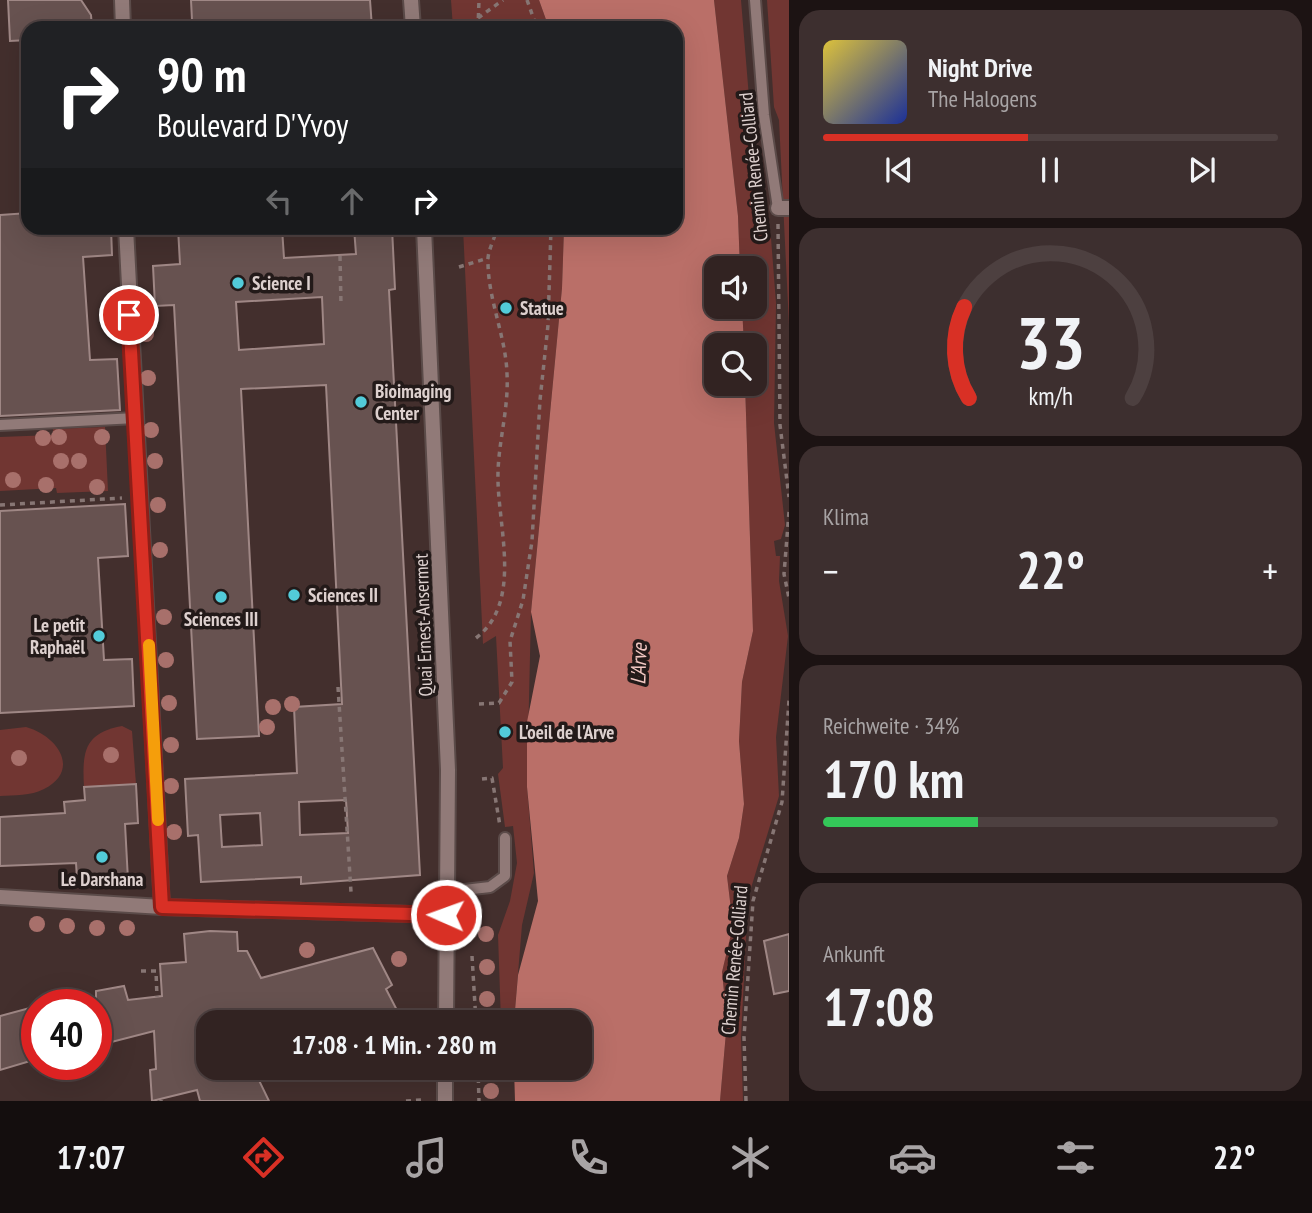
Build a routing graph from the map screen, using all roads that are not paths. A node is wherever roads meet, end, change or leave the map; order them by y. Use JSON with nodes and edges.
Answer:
{"nodes":[{"id":1,"x":122,"y":0,"type":"edge"},
{"id":2,"x":411,"y":0,"type":"edge"},
{"id":3,"x":755,"y":0,"type":"edge"},
{"id":4,"x":123,"y":21,"type":"edge"},
{"id":5,"x":412,"y":21,"type":"edge"},
{"id":6,"x":783,"y":208,"type":"edge"},
{"id":7,"x":125,"y":235,"type":"edge"},
{"id":8,"x":424,"y":235,"type":"edge"},
{"id":9,"x":136,"y":418,"type":"junction"},
{"id":10,"x":0,"y":425,"type":"edge"},
{"id":11,"x":505,"y":838,"type":"road end"},
{"id":12,"x":447,"y":892,"type":"junction"},
{"id":13,"x":0,"y":897,"type":"edge"},
{"id":14,"x":162,"y":907,"type":"junction"},
{"id":15,"x":446,"y":915,"type":"junction"},
{"id":16,"x":446,"y":1010,"type":"edge"},
{"id":17,"x":445,"y":1080,"type":"edge"},
{"id":18,"x":445,"y":1101,"type":"edge"}],
"edges":[{"from":1,"to":4,"type":"street"},
{"from":2,"to":5,"type":"street"},
{"from":3,"to":6,"type":"lane","name":"Chemin Renée-Colliard"},
{"from":7,"to":9,"type":"street"},
{"from":8,"to":12,"type":"street","name":"Quai Ernest-Ansermet"},
{"from":9,"to":10,"type":"lane"},
{"from":9,"to":14,"type":"street"},
{"from":11,"to":12,"type":"lane"},
{"from":12,"to":15,"type":"street","name":"Quai Ernest-Ansermet"},
{"from":13,"to":14,"type":"street"},
{"from":14,"to":15,"type":"street"},
{"from":15,"to":16,"type":"street","name":"Quai Ernest-Ansermet"},
{"from":17,"to":18,"type":"street"}]}
